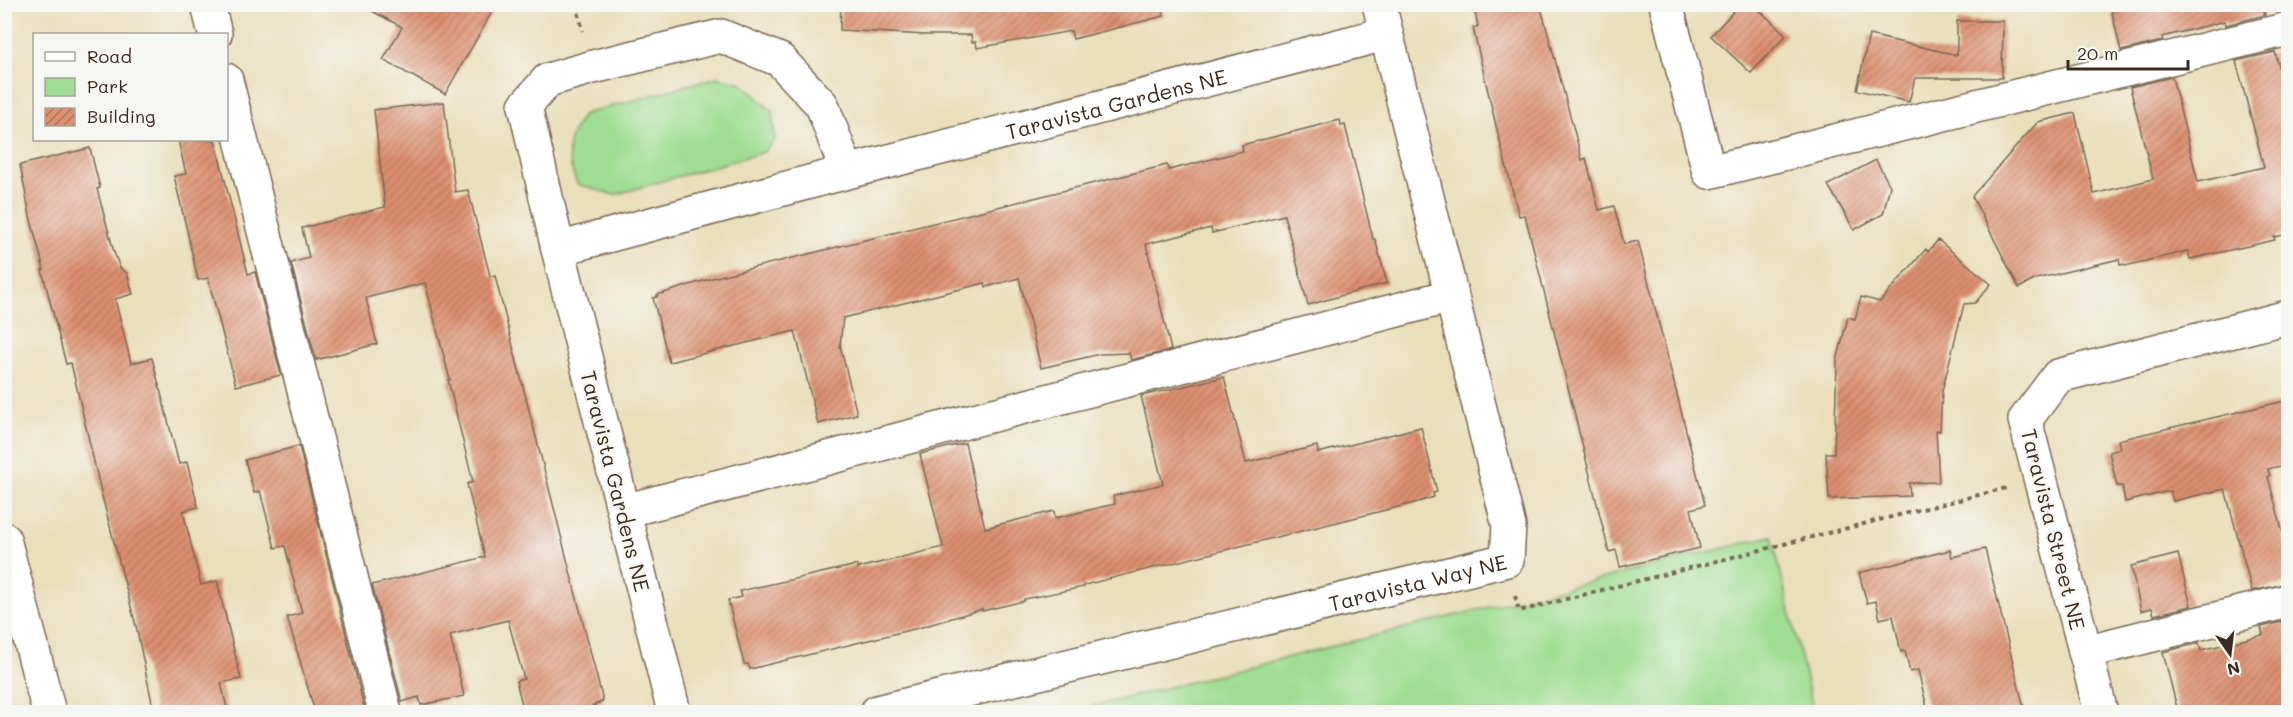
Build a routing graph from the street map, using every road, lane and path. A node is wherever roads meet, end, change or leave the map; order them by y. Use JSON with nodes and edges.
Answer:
{"nodes":[{"id":1,"x":210,"y":4,"type":"edge"},
{"id":2,"x":1666,"y":4,"type":"edge"},
{"id":3,"x":1382,"y":19,"type":"edge"},
{"id":4,"x":2289,"y":29,"type":"edge"},
{"id":5,"x":215,"y":33,"type":"edge"},
{"id":6,"x":228,"y":88,"type":"edge"},
{"id":7,"x":848,"y":172,"type":"junction"},
{"id":8,"x":558,"y":249,"type":"junction"},
{"id":9,"x":1451,"y":296,"type":"junction"},
{"id":10,"x":2289,"y":317,"type":"edge"},
{"id":11,"x":2039,"y":480,"type":"junction"},
{"id":12,"x":624,"y":511,"type":"junction"},
{"id":13,"x":4,"y":540,"type":"edge"},
{"id":14,"x":1507,"y":560,"type":"junction"},
{"id":15,"x":2289,"y":602,"type":"edge"},
{"id":16,"x":2085,"y":652,"type":"junction"},
{"id":17,"x":49,"y":712,"type":"edge"},
{"id":18,"x":385,"y":712,"type":"edge"},
{"id":19,"x":674,"y":712,"type":"edge"},
{"id":20,"x":878,"y":712,"type":"edge"},
{"id":21,"x":2101,"y":712,"type":"edge"}],
"edges":[{"from":1,"to":5,"type":"street"},
{"from":2,"to":4,"type":"street"},
{"from":3,"to":7,"type":"street","name":"Taravista Gardens NE"},
{"from":3,"to":9,"type":"street","name":"Taravista Way NE"},
{"from":6,"to":18,"type":"street"},
{"from":7,"to":8,"type":"street","name":"Taravista Gardens NE"},
{"from":7,"to":8,"type":"street","name":"Taravista Gardens NE"},
{"from":8,"to":12,"type":"street","name":"Taravista Gardens NE"},
{"from":9,"to":12,"type":"street"},
{"from":9,"to":14,"type":"street","name":"Taravista Way NE"},
{"from":10,"to":11,"type":"street","name":"Taravista Street NE"},
{"from":11,"to":14,"type":"path"},
{"from":11,"to":16,"type":"street","name":"Taravista Street NE"},
{"from":12,"to":19,"type":"street","name":"Taravista Gardens NE"},
{"from":13,"to":17,"type":"street"},
{"from":14,"to":20,"type":"street","name":"Taravista Way NE"},
{"from":15,"to":16,"type":"street"},
{"from":16,"to":21,"type":"street","name":"Taravista Street NE"}]}
